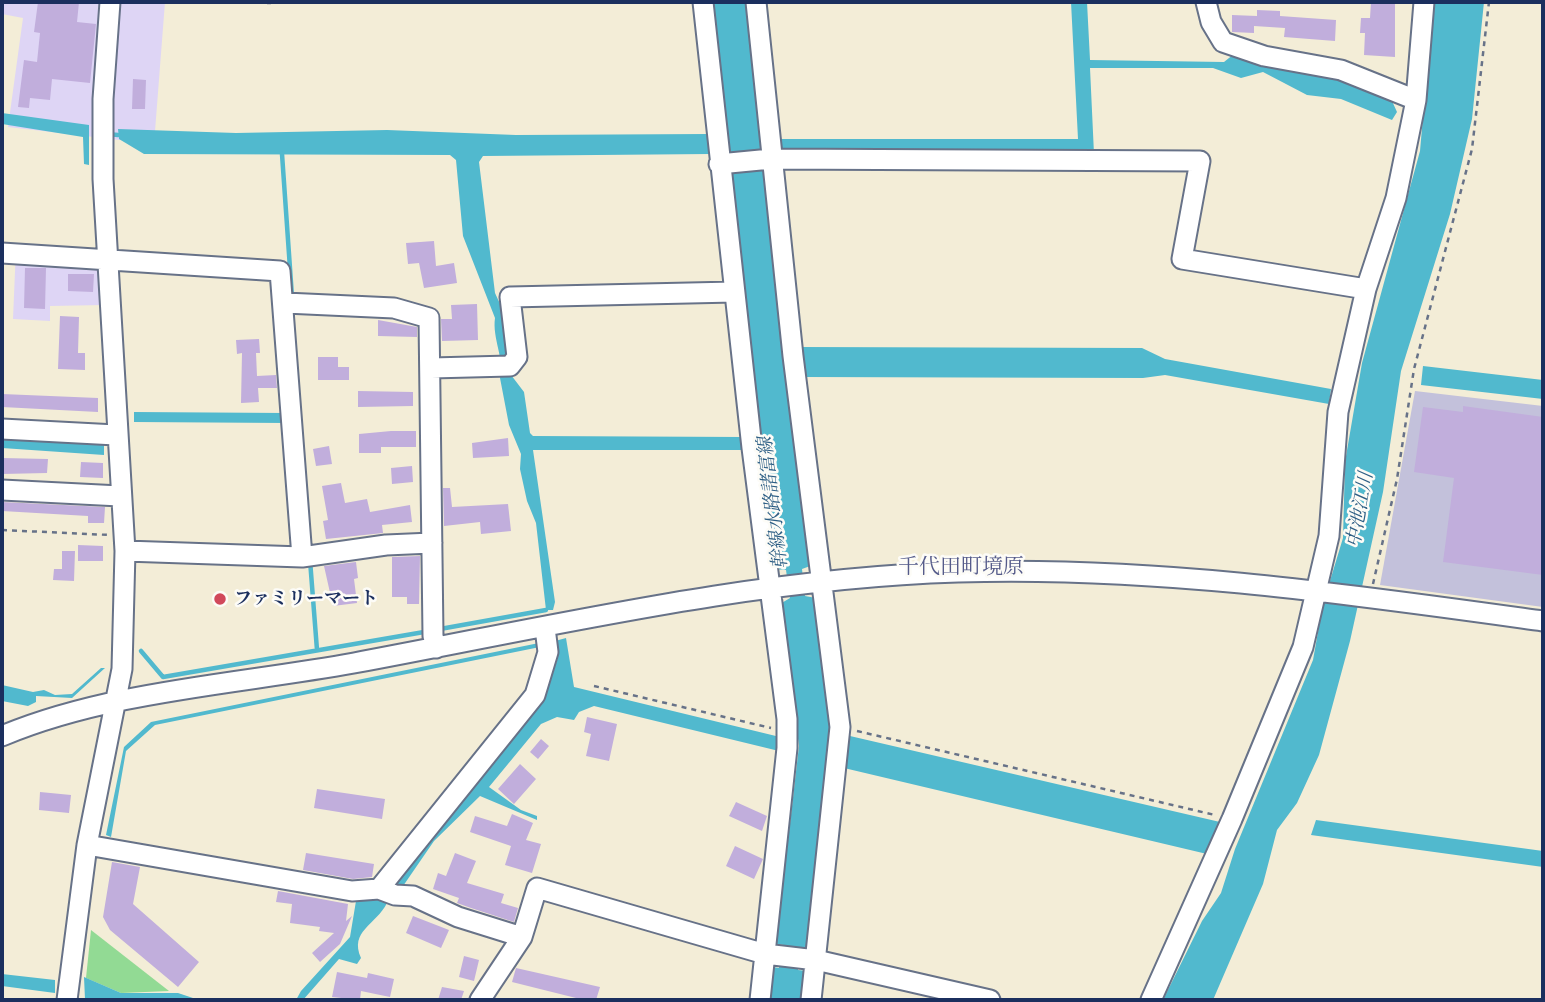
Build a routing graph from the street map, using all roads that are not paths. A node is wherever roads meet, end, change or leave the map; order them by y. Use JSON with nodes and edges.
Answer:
{"nodes":[{"id":1,"x":110,"y":2,"type":"edge"},
{"id":2,"x":703,"y":2,"type":"edge"},
{"id":3,"x":756,"y":2,"type":"edge"},
{"id":4,"x":1206,"y":2,"type":"edge"},
{"id":5,"x":1424,"y":2,"type":"edge"},
{"id":6,"x":1416,"y":100,"type":"junction"},
{"id":7,"x":745,"y":162,"type":"junction"},
{"id":8,"x":2,"y":253,"type":"edge"},
{"id":9,"x":107,"y":259,"type":"junction"},
{"id":10,"x":1366,"y":289,"type":"junction"},
{"id":11,"x":734,"y":292,"type":"junction"},
{"id":12,"x":292,"y":303,"type":"junction"},
{"id":13,"x":431,"y":368,"type":"junction"},
{"id":14,"x":2,"y":429,"type":"edge"},
{"id":15,"x":116,"y":435,"type":"junction"},
{"id":16,"x":2,"y":490,"type":"edge"},
{"id":17,"x":120,"y":496,"type":"junction"},
{"id":18,"x":124,"y":543,"type":"junction"},
{"id":19,"x":432,"y":543,"type":"junction"},
{"id":20,"x":308,"y":557,"type":"junction"},
{"id":21,"x":795,"y":585,"type":"junction"},
{"id":22,"x":1317,"y":590,"type":"junction"},
{"id":23,"x":1543,"y":621,"type":"edge"},
{"id":24,"x":545,"y":628,"type":"junction"},
{"id":25,"x":436,"y":648,"type":"junction"},
{"id":26,"x":117,"y":701,"type":"junction"},
{"id":27,"x":2,"y":736,"type":"edge"},
{"id":28,"x":87,"y":845,"type":"junction"},
{"id":29,"x":379,"y":889,"type":"junction"},
{"id":30,"x":523,"y":937,"type":"junction"},
{"id":31,"x":770,"y":955,"type":"junction"},
{"id":32,"x":810,"y":959,"type":"junction"},
{"id":33,"x":67,"y":1000,"type":"edge"},
{"id":34,"x":480,"y":1000,"type":"edge"},
{"id":35,"x":760,"y":1000,"type":"edge"},
{"id":36,"x":811,"y":1000,"type":"edge"},
{"id":37,"x":990,"y":1000,"type":"edge"},
{"id":38,"x":1151,"y":1000,"type":"edge"}],
"edges":[{"from":1,"to":9,"type":"street"},
{"from":2,"to":7,"type":"street"},
{"from":3,"to":7,"type":"street"},
{"from":4,"to":6,"type":"street"},
{"from":5,"to":6,"type":"street"},
{"from":6,"to":10,"type":"street"},
{"from":7,"to":10,"type":"street"},
{"from":7,"to":11,"type":"street"},
{"from":7,"to":21,"type":"street"},
{"from":8,"to":9,"type":"street"},
{"from":9,"to":12,"type":"street"},
{"from":9,"to":15,"type":"street"},
{"from":10,"to":22,"type":"street"},
{"from":11,"to":13,"type":"street"},
{"from":11,"to":21,"type":"street"},
{"from":12,"to":13,"type":"street"},
{"from":12,"to":20,"type":"street"},
{"from":13,"to":19,"type":"street"},
{"from":14,"to":15,"type":"street"},
{"from":15,"to":17,"type":"street"},
{"from":16,"to":17,"type":"street"},
{"from":17,"to":18,"type":"street"},
{"from":18,"to":20,"type":"street"},
{"from":18,"to":26,"type":"street"},
{"from":19,"to":20,"type":"street"},
{"from":19,"to":25,"type":"street"},
{"from":21,"to":22,"type":"street"},
{"from":21,"to":24,"type":"street"},
{"from":21,"to":31,"type":"street"},
{"from":21,"to":32,"type":"street"},
{"from":22,"to":23,"type":"street"},
{"from":22,"to":38,"type":"street"},
{"from":24,"to":25,"type":"street"},
{"from":24,"to":29,"type":"street"},
{"from":25,"to":26,"type":"street"},
{"from":26,"to":27,"type":"street"},
{"from":26,"to":28,"type":"street"},
{"from":28,"to":29,"type":"street"},
{"from":28,"to":33,"type":"street"},
{"from":29,"to":30,"type":"street"},
{"from":30,"to":31,"type":"street"},
{"from":30,"to":34,"type":"street"},
{"from":31,"to":32,"type":"street"},
{"from":31,"to":35,"type":"street"},
{"from":32,"to":36,"type":"street"},
{"from":32,"to":37,"type":"street"}]}
